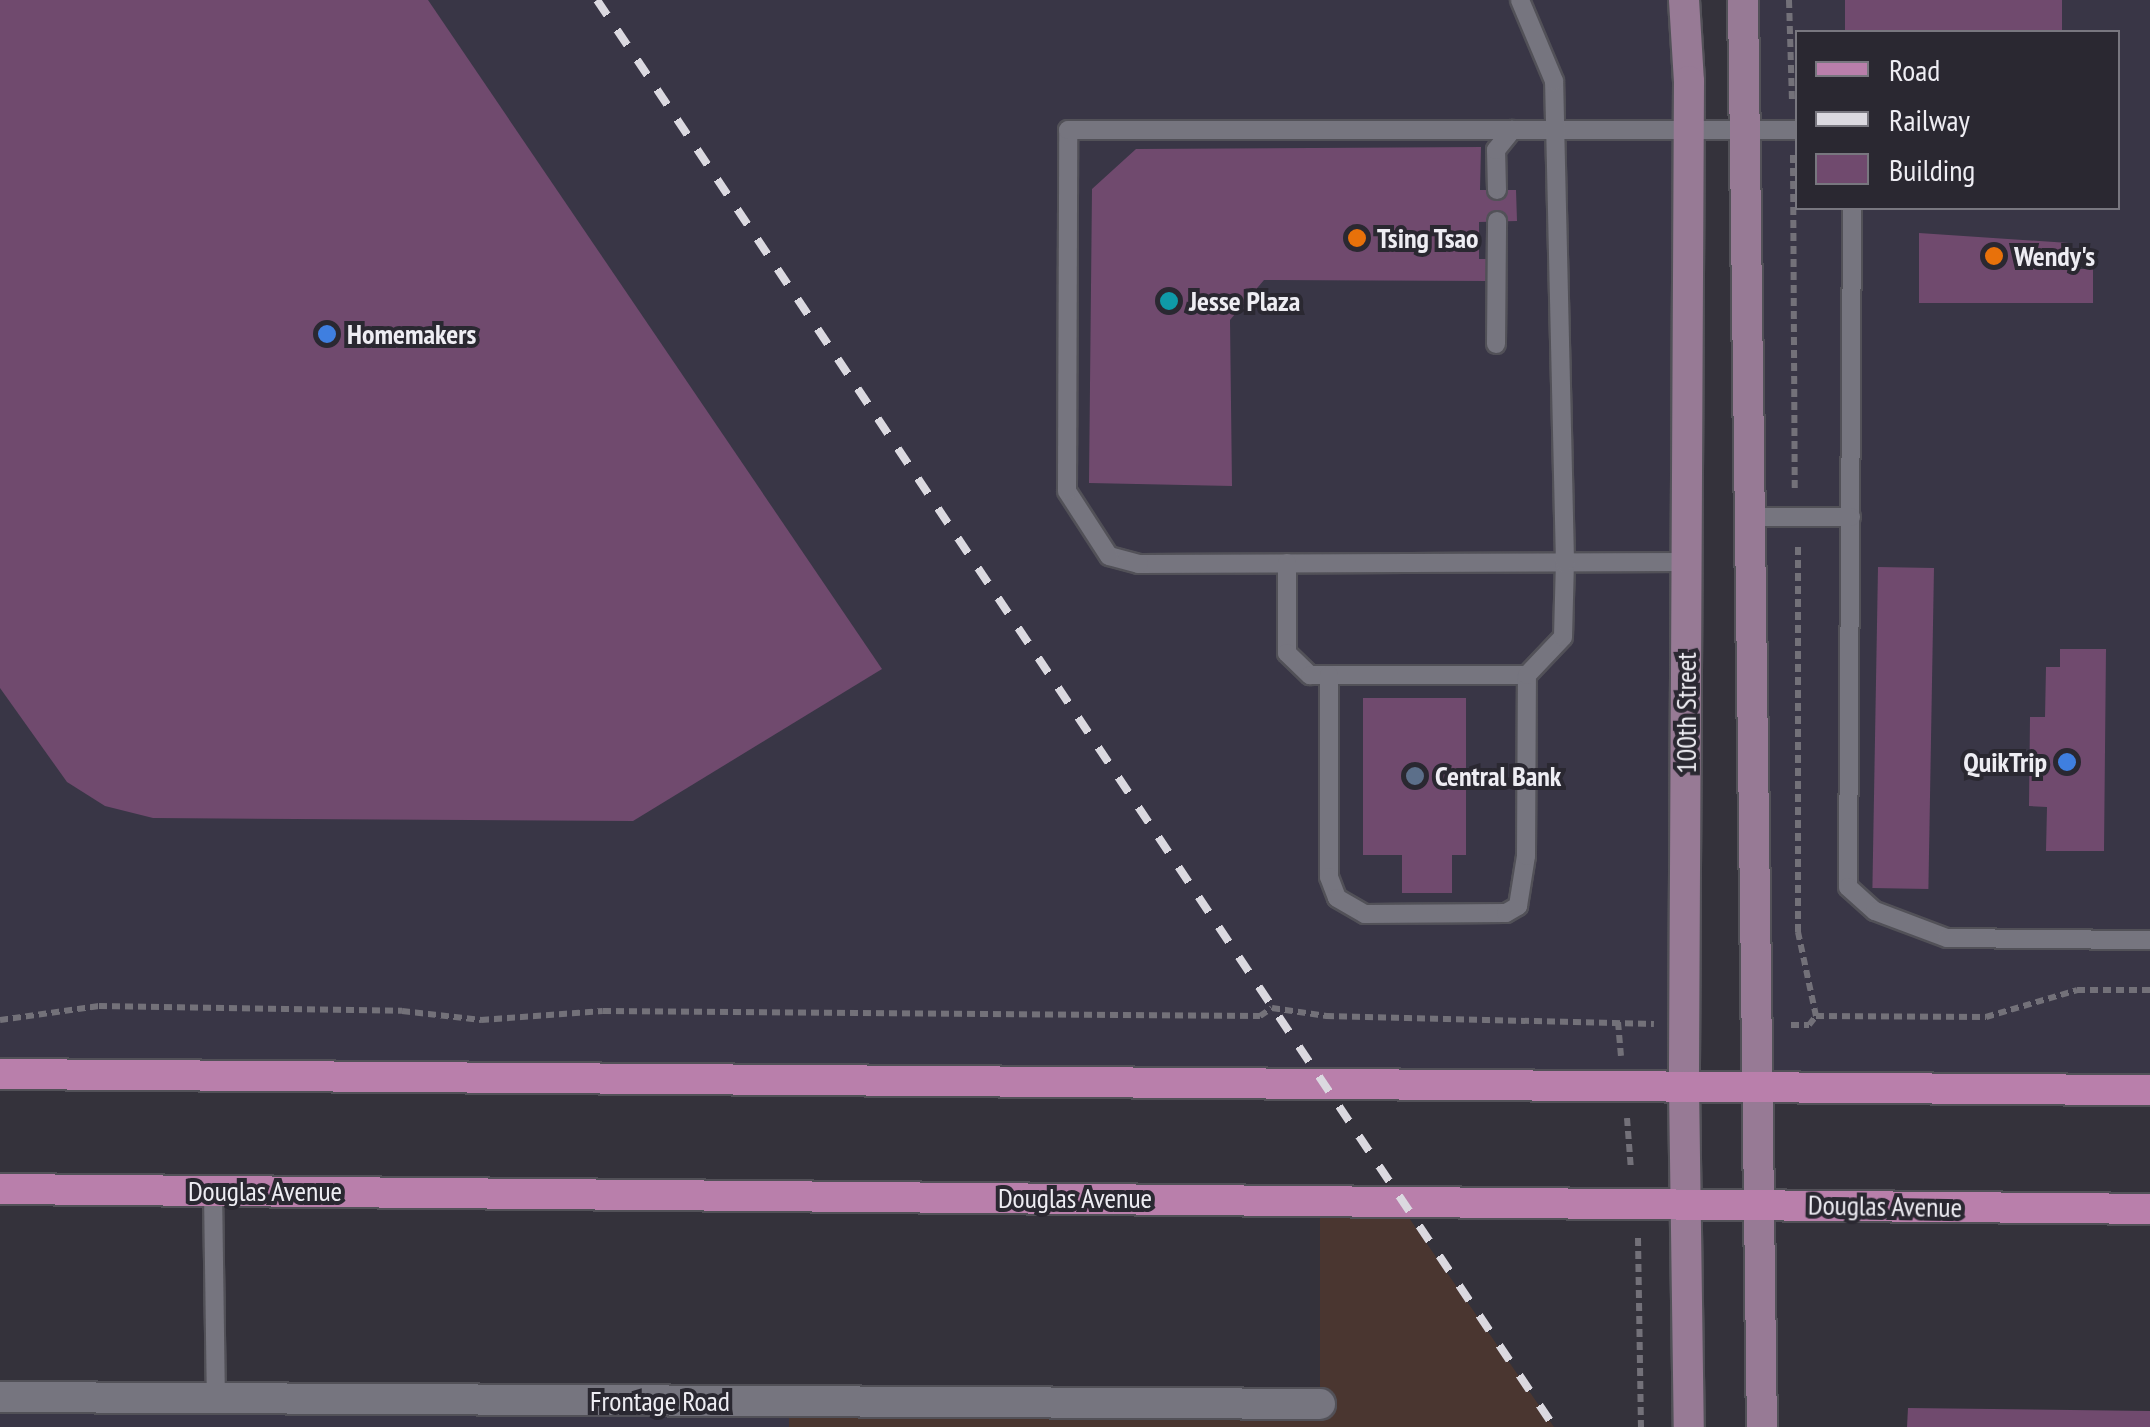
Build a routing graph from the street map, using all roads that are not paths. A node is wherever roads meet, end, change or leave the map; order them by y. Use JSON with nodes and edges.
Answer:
{"nodes":[{"id":1,"x":1520,"y":0,"type":"edge"},
{"id":2,"x":1684,"y":0,"type":"edge"},
{"id":3,"x":1743,"y":0,"type":"edge"},
{"id":4,"x":1512,"y":130,"type":"junction"},
{"id":5,"x":1554,"y":130,"type":"junction"},
{"id":6,"x":1690,"y":130,"type":"junction"},
{"id":7,"x":1748,"y":130,"type":"junction"},
{"id":8,"x":1795,"y":130,"type":"edge"},
{"id":9,"x":1498,"y":190,"type":"dead end"},
{"id":10,"x":1852,"y":210,"type":"edge"},
{"id":11,"x":1498,"y":222,"type":"dead end"},
{"id":12,"x":1496,"y":344,"type":"dead end"},
{"id":13,"x":1752,"y":516,"type":"junction"},
{"id":14,"x":1851,"y":516,"type":"junction"},
{"id":15,"x":1565,"y":562,"type":"junction"},
{"id":16,"x":1687,"y":562,"type":"junction"},
{"id":17,"x":1286,"y":563,"type":"junction"},
{"id":18,"x":1329,"y":675,"type":"junction"},
{"id":19,"x":1527,"y":675,"type":"junction"},
{"id":20,"x":2150,"y":940,"type":"edge"},
{"id":21,"x":0,"y":1074,"type":"edge"},
{"id":22,"x":1684,"y":1086,"type":"junction"},
{"id":23,"x":1758,"y":1086,"type":"junction"},
{"id":24,"x":2150,"y":1090,"type":"edge"},
{"id":25,"x":0,"y":1189,"type":"edge"},
{"id":26,"x":213,"y":1191,"type":"junction"},
{"id":27,"x":1688,"y":1205,"type":"junction"},
{"id":28,"x":1759,"y":1205,"type":"junction"},
{"id":29,"x":2150,"y":1209,"type":"edge"},
{"id":30,"x":0,"y":1397,"type":"edge"},
{"id":31,"x":216,"y":1398,"type":"junction"},
{"id":32,"x":1320,"y":1404,"type":"dead end"},
{"id":33,"x":1690,"y":1427,"type":"edge"},
{"id":34,"x":1762,"y":1427,"type":"edge"}],
"edges":[{"from":1,"to":5,"type":"lane"},
{"from":2,"to":6,"type":"main road","name":"100th Street"},
{"from":3,"to":7,"type":"main road"},
{"from":4,"to":5,"type":"lane"},
{"from":4,"to":9,"type":"lane"},
{"from":4,"to":17,"type":"lane"},
{"from":5,"to":6,"type":"lane"},
{"from":5,"to":15,"type":"lane"},
{"from":6,"to":7,"type":"lane"},
{"from":6,"to":16,"type":"main road","name":"100th Street"},
{"from":7,"to":8,"type":"lane"},
{"from":7,"to":13,"type":"main road"},
{"from":10,"to":14,"type":"lane"},
{"from":11,"to":12,"type":"lane"},
{"from":13,"to":14,"type":"lane"},
{"from":13,"to":23,"type":"main road"},
{"from":14,"to":20,"type":"lane"},
{"from":15,"to":16,"type":"lane"},
{"from":15,"to":17,"type":"lane"},
{"from":15,"to":19,"type":"lane"},
{"from":16,"to":22,"type":"main road","name":"100th Street"},
{"from":17,"to":18,"type":"lane"},
{"from":18,"to":19,"type":"lane"},
{"from":18,"to":19,"type":"lane"},
{"from":21,"to":22,"type":"main road"},
{"from":22,"to":23,"type":"main road"},
{"from":22,"to":27,"type":"main road","name":"100th Street"},
{"from":23,"to":24,"type":"main road"},
{"from":23,"to":28,"type":"main road"},
{"from":25,"to":26,"type":"main road","name":"Douglas Avenue"},
{"from":26,"to":27,"type":"main road","name":"Douglas Avenue"},
{"from":26,"to":31,"type":"lane"},
{"from":27,"to":28,"type":"main road","name":"Douglas Avenue"},
{"from":27,"to":33,"type":"main road","name":"100th Street"},
{"from":28,"to":29,"type":"main road","name":"Douglas Avenue"},
{"from":28,"to":34,"type":"main road"},
{"from":30,"to":31,"type":"street","name":"Frontage Road"},
{"from":31,"to":32,"type":"street","name":"Frontage Road"}]}
